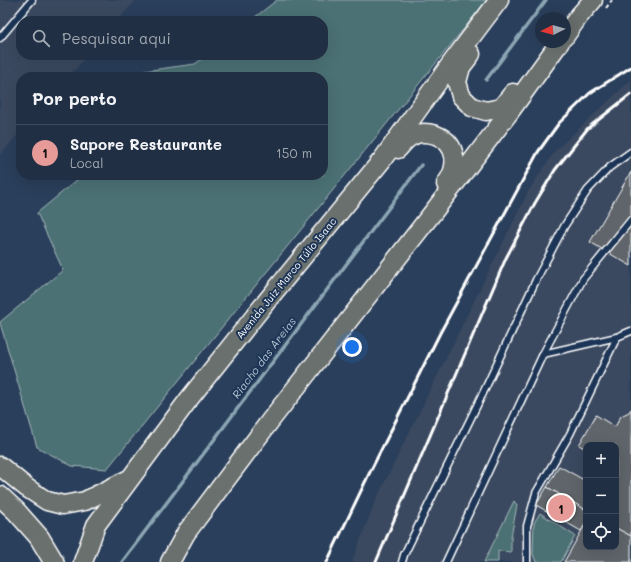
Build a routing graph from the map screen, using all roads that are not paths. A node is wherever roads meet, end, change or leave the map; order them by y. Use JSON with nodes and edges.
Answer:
{"nodes":[{"id":1,"x":32,"y":0,"type":"edge"},
{"id":2,"x":499,"y":0,"type":"edge"},
{"id":3,"x":510,"y":0,"type":"edge"},
{"id":4,"x":593,"y":0,"type":"edge"},
{"id":5,"x":19,"y":16,"type":"edge"},
{"id":6,"x":16,"y":19,"type":"edge"},
{"id":7,"x":571,"y":26,"type":"edge"},
{"id":8,"x":0,"y":38,"type":"edge"},
{"id":9,"x":549,"y":48,"type":"edge"},
{"id":10,"x":556,"y":48,"type":"edge"},
{"id":11,"x":631,"y":152,"type":"edge"},
{"id":12,"x":631,"y":220,"type":"edge"},
{"id":13,"x":318,"y":238,"type":"junction"},
{"id":14,"x":393,"y":265,"type":"junction"},
{"id":15,"x":631,"y":331,"type":"edge"},
{"id":16,"x":617,"y":337,"type":"junction"},
{"id":17,"x":543,"y":354,"type":"junction"},
{"id":18,"x":0,"y":466,"type":"edge"},
{"id":19,"x":130,"y":478,"type":"junction"},
{"id":20,"x":0,"y":496,"type":"edge"},
{"id":21,"x":54,"y":562,"type":"edge"},
{"id":22,"x":83,"y":562,"type":"edge"},
{"id":23,"x":170,"y":562,"type":"edge"},
{"id":24,"x":402,"y":562,"type":"edge"},
{"id":25,"x":446,"y":562,"type":"edge"},
{"id":26,"x":527,"y":562,"type":"edge"}],
"edges":[{"from":1,"to":5,"type":"lane"},
{"from":2,"to":13,"type":"main road","name":"Avenida Juiz Marco Túlio Isaac"},
{"from":3,"to":9,"type":"main road"},
{"from":4,"to":7,"type":"main road"},
{"from":6,"to":8,"type":"lane"},
{"from":10,"to":14,"type":"main road"},
{"from":11,"to":24,"type":"lane"},
{"from":12,"to":17,"type":"lane"},
{"from":13,"to":14,"type":"main road"},
{"from":13,"to":19,"type":"main road","name":"Avenida Juiz Marco Túlio Isaac"},
{"from":14,"to":23,"type":"main road"},
{"from":15,"to":16,"type":"lane"},
{"from":16,"to":17,"type":"lane"},
{"from":16,"to":26,"type":"lane"},
{"from":17,"to":25,"type":"lane"},
{"from":18,"to":19,"type":"main road"},
{"from":19,"to":22,"type":"main road","name":"Avenida Juiz Marco Túlio Isaac"},
{"from":20,"to":21,"type":"highway"}]}
